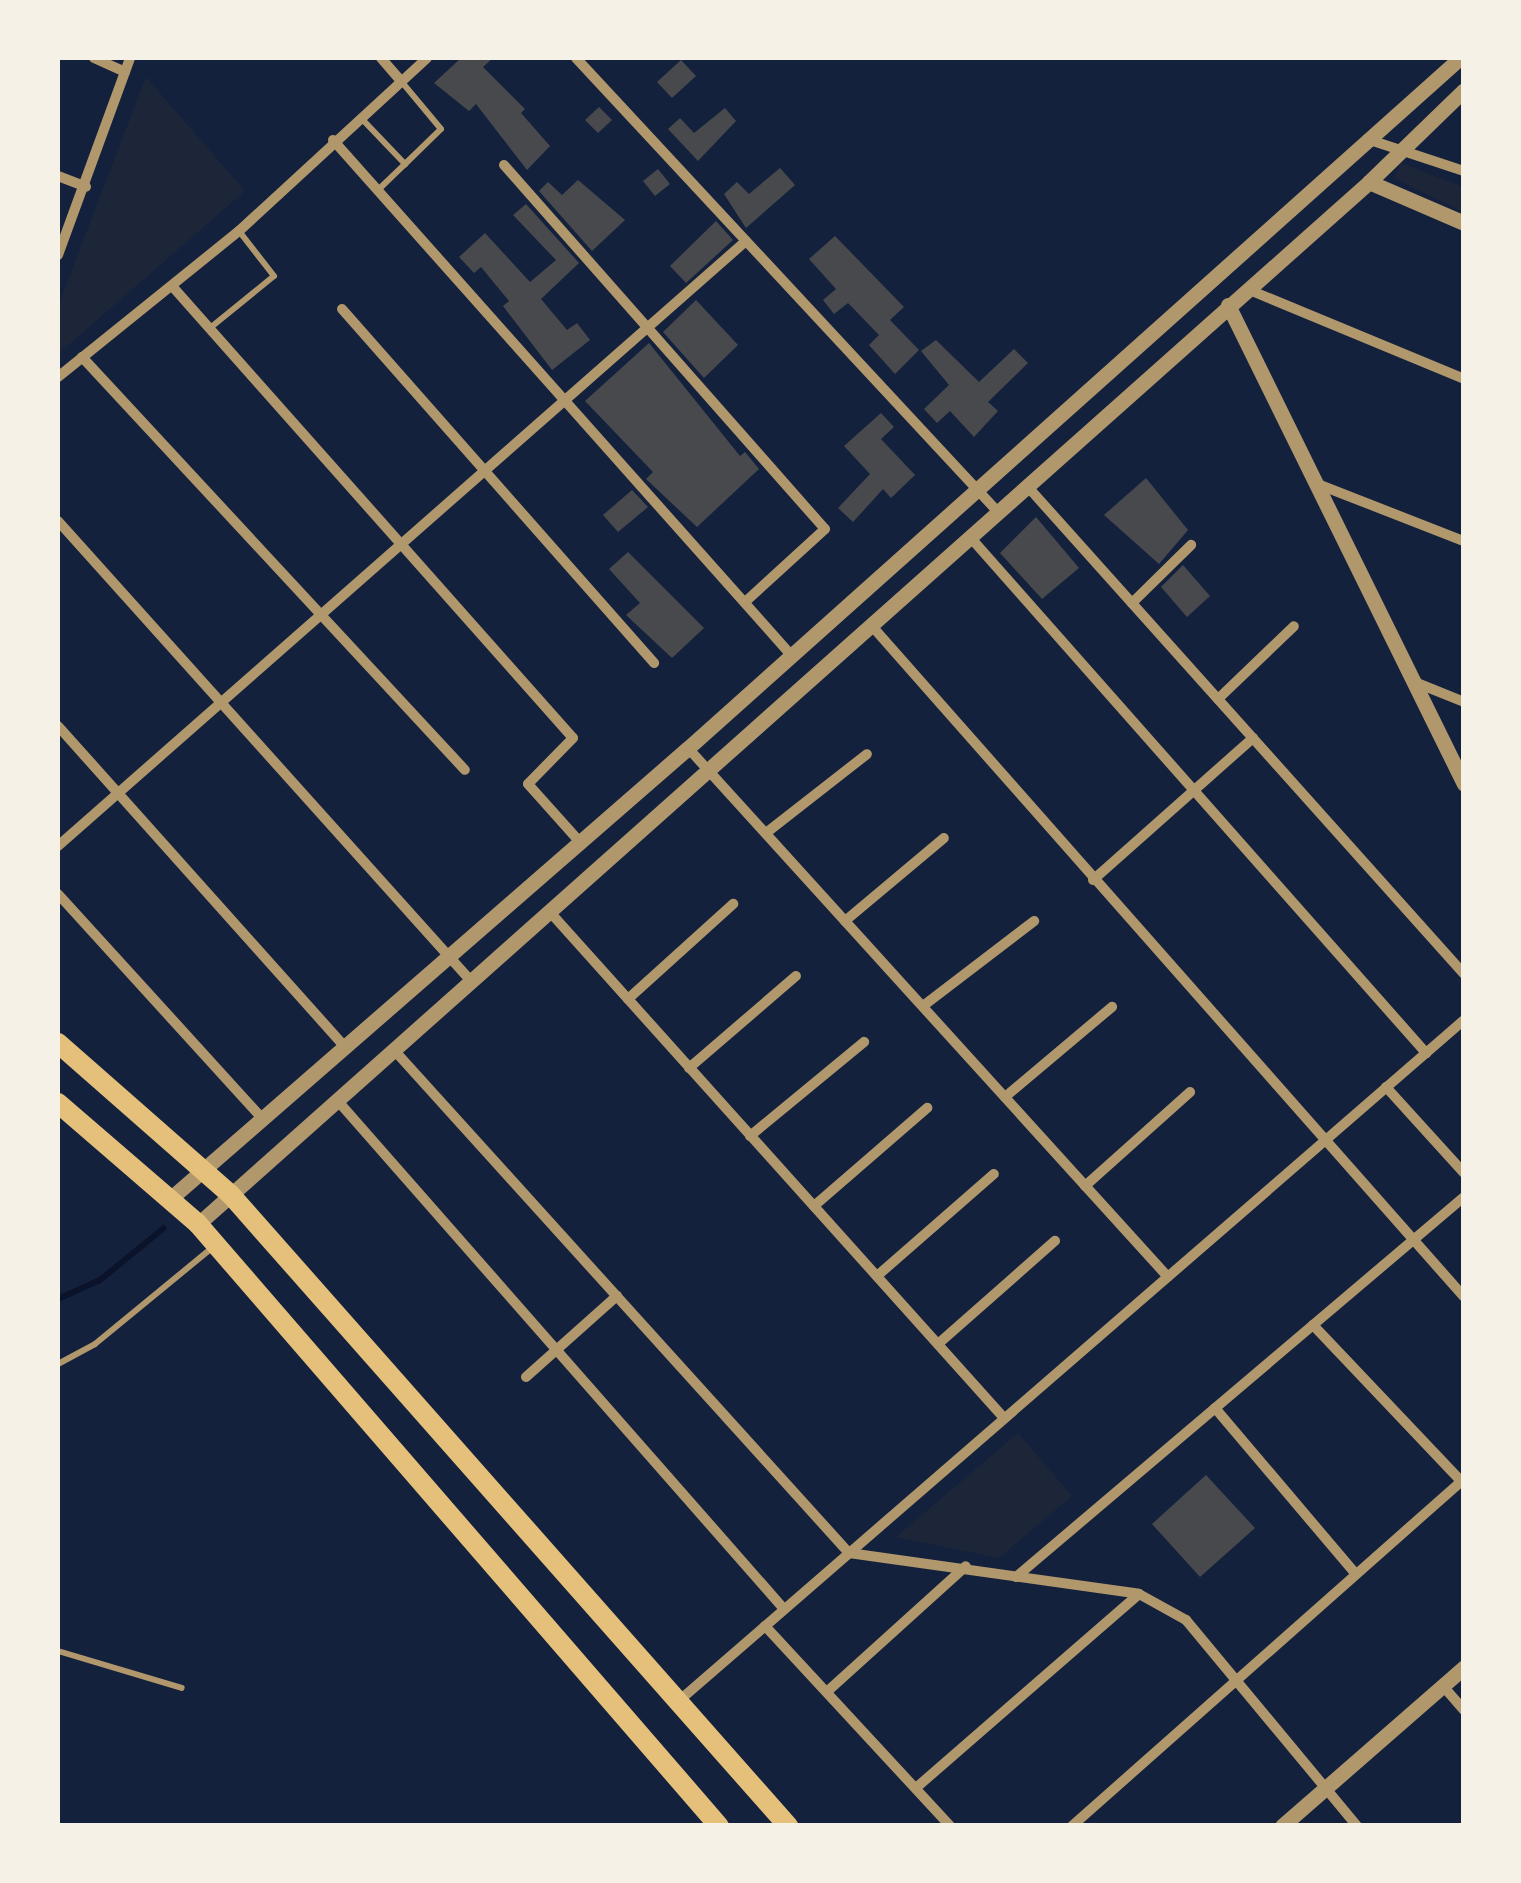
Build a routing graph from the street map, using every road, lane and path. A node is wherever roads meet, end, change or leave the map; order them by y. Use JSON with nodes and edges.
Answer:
{"nodes":[{"id":1,"x":94,"y":58,"type":"edge"},
{"id":2,"x":130,"y":58,"type":"edge"},
{"id":3,"x":380,"y":58,"type":"edge"},
{"id":4,"x":427,"y":58,"type":"edge"},
{"id":5,"x":576,"y":58,"type":"edge"},
{"id":6,"x":1460,"y":58,"type":"edge"},
{"id":7,"x":125,"y":72,"type":"junction"},
{"id":8,"x":401,"y":81,"type":"junction"},
{"id":9,"x":1464,"y":90,"type":"edge"},
{"id":10,"x":360,"y":117,"type":"junction"},
{"id":11,"x":1367,"y":139,"type":"junction"},
{"id":12,"x":333,"y":140,"type":"junction"},
{"id":13,"x":1404,"y":150,"type":"junction"},
{"id":14,"x":405,"y":164,"type":"junction"},
{"id":15,"x":504,"y":165,"type":"dead end"},
{"id":16,"x":1464,"y":170,"type":"edge"},
{"id":17,"x":58,"y":176,"type":"edge"},
{"id":18,"x":1369,"y":182,"type":"junction"},
{"id":19,"x":86,"y":188,"type":"junction"},
{"id":20,"x":378,"y":190,"type":"junction"},
{"id":21,"x":1464,"y":223,"type":"edge"},
{"id":22,"x":239,"y":231,"type":"junction"},
{"id":23,"x":746,"y":240,"type":"junction"},
{"id":24,"x":58,"y":256,"type":"edge"},
{"id":25,"x":172,"y":286,"type":"junction"},
{"id":26,"x":1246,"y":289,"type":"junction"},
{"id":27,"x":1228,"y":304,"type":"junction"},
{"id":28,"x":342,"y":309,"type":"dead end"},
{"id":29,"x":648,"y":327,"type":"junction"},
{"id":30,"x":210,"y":328,"type":"junction"},
{"id":31,"x":82,"y":357,"type":"junction"},
{"id":32,"x":58,"y":377,"type":"edge"},
{"id":33,"x":1464,"y":379,"type":"edge"},
{"id":34,"x":568,"y":402,"type":"junction"},
{"id":35,"x":489,"y":471,"type":"junction"},
{"id":36,"x":1320,"y":485,"type":"junction"},
{"id":37,"x":1028,"y":486,"type":"junction"},
{"id":38,"x":977,"y":490,"type":"junction"},
{"id":39,"x":998,"y":512,"type":"junction"},
{"id":40,"x":58,"y":521,"type":"edge"},
{"id":41,"x":970,"y":537,"type":"junction"},
{"id":42,"x":1464,"y":542,"type":"edge"},
{"id":43,"x":406,"y":543,"type":"junction"},
{"id":44,"x":1191,"y":546,"type":"dead end"},
{"id":45,"x":745,"y":602,"type":"junction"},
{"id":46,"x":1132,"y":603,"type":"junction"},
{"id":47,"x":321,"y":618,"type":"junction"},
{"id":48,"x":871,"y":625,"type":"junction"},
{"id":49,"x":1294,"y":626,"type":"dead end"},
{"id":50,"x":791,"y":655,"type":"junction"},
{"id":51,"x":654,"y":662,"type":"dead end"},
{"id":52,"x":1411,"y":681,"type":"junction"},
{"id":53,"x":1218,"y":699,"type":"junction"},
{"id":54,"x":1464,"y":702,"type":"edge"},
{"id":55,"x":221,"y":708,"type":"junction"},
{"id":56,"x":58,"y":726,"type":"edge"},
{"id":57,"x":1253,"y":738,"type":"junction"},
{"id":58,"x":688,"y":748,"type":"junction"},
{"id":59,"x":867,"y":754,"type":"dead end"},
{"id":60,"x":465,"y":770,"type":"dead end"},
{"id":61,"x":708,"y":770,"type":"junction"},
{"id":62,"x":1464,"y":784,"type":"edge"},
{"id":63,"x":1194,"y":790,"type":"junction"},
{"id":64,"x":117,"y":792,"type":"junction"},
{"id":65,"x":766,"y":834,"type":"junction"},
{"id":66,"x":944,"y":838,"type":"dead end"},
{"id":67,"x":578,"y":841,"type":"junction"},
{"id":68,"x":58,"y":846,"type":"edge"},
{"id":69,"x":1093,"y":880,"type":"junction"},
{"id":70,"x":58,"y":894,"type":"edge"},
{"id":71,"x":733,"y":904,"type":"dead end"},
{"id":72,"x":549,"y":912,"type":"junction"},
{"id":73,"x":845,"y":921,"type":"junction"},
{"id":74,"x":1034,"y":922,"type":"dead end"},
{"id":75,"x":448,"y":955,"type":"junction"},
{"id":76,"x":1464,"y":974,"type":"edge"},
{"id":77,"x":796,"y":976,"type":"dead end"},
{"id":78,"x":471,"y":981,"type":"junction"},
{"id":79,"x":628,"y":999,"type":"junction"},
{"id":80,"x":922,"y":1006,"type":"junction"},
{"id":81,"x":1112,"y":1006,"type":"dead end"},
{"id":82,"x":1464,"y":1020,"type":"edge"},
{"id":83,"x":864,"y":1042,"type":"dead end"},
{"id":84,"x":58,"y":1043,"type":"edge"},
{"id":85,"x":344,"y":1046,"type":"junction"},
{"id":86,"x":394,"y":1050,"type":"junction"},
{"id":87,"x":1426,"y":1053,"type":"junction"},
{"id":88,"x":689,"y":1068,"type":"junction"},
{"id":89,"x":1386,"y":1087,"type":"junction"},
{"id":90,"x":1190,"y":1092,"type":"dead end"},
{"id":91,"x":1005,"y":1097,"type":"junction"},
{"id":92,"x":337,"y":1100,"type":"junction"},
{"id":93,"x":58,"y":1103,"type":"edge"},
{"id":94,"x":927,"y":1108,"type":"dead end"},
{"id":95,"x":262,"y":1118,"type":"junction"},
{"id":96,"x":750,"y":1136,"type":"junction"},
{"id":97,"x":1322,"y":1143,"type":"junction"},
{"id":98,"x":204,"y":1169,"type":"junction"},
{"id":99,"x":1464,"y":1173,"type":"edge"},
{"id":100,"x":994,"y":1174,"type":"dead end"},
{"id":101,"x":1085,"y":1186,"type":"junction"},
{"id":102,"x":231,"y":1195,"type":"junction"},
{"id":103,"x":1464,"y":1196,"type":"edge"},
{"id":104,"x":172,"y":1198,"type":"junction"},
{"id":105,"x":814,"y":1206,"type":"junction"},
{"id":106,"x":198,"y":1224,"type":"junction"},
{"id":107,"x":1412,"y":1240,"type":"junction"},
{"id":108,"x":1054,"y":1242,"type":"dead end"},
{"id":109,"x":216,"y":1245,"type":"junction"},
{"id":110,"x":876,"y":1276,"type":"junction"},
{"id":111,"x":1168,"y":1277,"type":"junction"},
{"id":112,"x":616,"y":1296,"type":"junction"},
{"id":113,"x":1464,"y":1297,"type":"edge"},
{"id":114,"x":1313,"y":1325,"type":"junction"},
{"id":115,"x":938,"y":1344,"type":"junction"},
{"id":116,"x":557,"y":1350,"type":"junction"},
{"id":117,"x":58,"y":1364,"type":"edge"},
{"id":118,"x":526,"y":1377,"type":"dead end"},
{"id":119,"x":1215,"y":1408,"type":"junction"},
{"id":120,"x":1004,"y":1418,"type":"junction"},
{"id":121,"x":1462,"y":1480,"type":"edge"},
{"id":122,"x":849,"y":1553,"type":"junction"},
{"id":123,"x":966,"y":1566,"type":"junction"},
{"id":124,"x":1356,"y":1574,"type":"junction"},
{"id":125,"x":1016,"y":1576,"type":"junction"},
{"id":126,"x":1139,"y":1594,"type":"junction"},
{"id":127,"x":784,"y":1609,"type":"junction"},
{"id":128,"x":766,"y":1626,"type":"junction"},
{"id":129,"x":58,"y":1651,"type":"edge"},
{"id":130,"x":1464,"y":1668,"type":"edge"},
{"id":131,"x":1236,"y":1680,"type":"junction"},
{"id":132,"x":1443,"y":1686,"type":"junction"},
{"id":133,"x":182,"y":1688,"type":"dead end"},
{"id":134,"x":830,"y":1689,"type":"junction"},
{"id":135,"x":681,"y":1699,"type":"junction"},
{"id":136,"x":1464,"y":1710,"type":"edge"},
{"id":137,"x":917,"y":1787,"type":"junction"},
{"id":138,"x":1324,"y":1789,"type":"junction"},
{"id":139,"x":718,"y":1826,"type":"edge"},
{"id":140,"x":788,"y":1826,"type":"edge"},
{"id":141,"x":950,"y":1826,"type":"edge"},
{"id":142,"x":1072,"y":1826,"type":"edge"},
{"id":143,"x":1282,"y":1826,"type":"edge"},
{"id":144,"x":1357,"y":1826,"type":"edge"}],
"edges":[{"from":1,"to":7,"type":"street"},
{"from":2,"to":7,"type":"street"},
{"from":3,"to":8,"type":"street"},
{"from":4,"to":8,"type":"street"},
{"from":5,"to":23,"type":"street"},
{"from":6,"to":11,"type":"street"},
{"from":7,"to":19,"type":"street"},
{"from":8,"to":10,"type":"street"},
{"from":8,"to":14,"type":"lane"},
{"from":9,"to":13,"type":"street"},
{"from":10,"to":12,"type":"street"},
{"from":10,"to":14,"type":"lane"},
{"from":11,"to":13,"type":"street"},
{"from":11,"to":38,"type":"street"},
{"from":12,"to":20,"type":"street"},
{"from":12,"to":22,"type":"street"},
{"from":13,"to":16,"type":"street"},
{"from":13,"to":18,"type":"street"},
{"from":14,"to":20,"type":"lane"},
{"from":15,"to":29,"type":"street"},
{"from":17,"to":19,"type":"street"},
{"from":18,"to":21,"type":"street"},
{"from":18,"to":26,"type":"street"},
{"from":19,"to":24,"type":"street"},
{"from":20,"to":34,"type":"street"},
{"from":22,"to":25,"type":"street"},
{"from":22,"to":30,"type":"lane"},
{"from":23,"to":29,"type":"street"},
{"from":23,"to":38,"type":"street"},
{"from":25,"to":30,"type":"street"},
{"from":25,"to":31,"type":"street"},
{"from":26,"to":27,"type":"street"},
{"from":26,"to":33,"type":"street"},
{"from":27,"to":36,"type":"street"},
{"from":27,"to":37,"type":"street"},
{"from":28,"to":35,"type":"street"},
{"from":29,"to":34,"type":"street"},
{"from":29,"to":45,"type":"street"},
{"from":30,"to":43,"type":"street"},
{"from":31,"to":32,"type":"street"},
{"from":31,"to":47,"type":"street"},
{"from":34,"to":35,"type":"street"},
{"from":34,"to":45,"type":"street"},
{"from":35,"to":43,"type":"street"},
{"from":35,"to":51,"type":"street"},
{"from":36,"to":42,"type":"street"},
{"from":36,"to":52,"type":"street"},
{"from":37,"to":39,"type":"street"},
{"from":37,"to":46,"type":"street"},
{"from":38,"to":39,"type":"street"},
{"from":38,"to":50,"type":"street"},
{"from":39,"to":41,"type":"street"},
{"from":40,"to":55,"type":"street"},
{"from":41,"to":48,"type":"street"},
{"from":41,"to":63,"type":"street"},
{"from":43,"to":47,"type":"street"},
{"from":43,"to":67,"type":"street"},
{"from":44,"to":46,"type":"street"},
{"from":45,"to":50,"type":"street"},
{"from":46,"to":53,"type":"street"},
{"from":47,"to":55,"type":"street"},
{"from":47,"to":60,"type":"street"},
{"from":48,"to":61,"type":"street"},
{"from":48,"to":69,"type":"street"},
{"from":49,"to":53,"type":"street"},
{"from":50,"to":58,"type":"street"},
{"from":52,"to":54,"type":"street"},
{"from":52,"to":62,"type":"street"},
{"from":53,"to":57,"type":"street"},
{"from":55,"to":64,"type":"street"},
{"from":55,"to":75,"type":"street"},
{"from":56,"to":64,"type":"street"},
{"from":57,"to":63,"type":"street"},
{"from":57,"to":76,"type":"street"},
{"from":58,"to":61,"type":"street"},
{"from":58,"to":67,"type":"street"},
{"from":59,"to":65,"type":"street"},
{"from":61,"to":65,"type":"street"},
{"from":61,"to":72,"type":"street"},
{"from":63,"to":69,"type":"street"},
{"from":63,"to":87,"type":"street"},
{"from":64,"to":68,"type":"street"},
{"from":64,"to":85,"type":"street"},
{"from":65,"to":73,"type":"street"},
{"from":66,"to":73,"type":"street"},
{"from":67,"to":75,"type":"street"},
{"from":69,"to":97,"type":"street"},
{"from":70,"to":95,"type":"street"},
{"from":71,"to":79,"type":"street"},
{"from":72,"to":78,"type":"street"},
{"from":72,"to":79,"type":"street"},
{"from":73,"to":80,"type":"street"},
{"from":74,"to":80,"type":"street"},
{"from":75,"to":78,"type":"street"},
{"from":75,"to":85,"type":"street"},
{"from":77,"to":88,"type":"street"},
{"from":78,"to":86,"type":"street"},
{"from":79,"to":88,"type":"street"},
{"from":80,"to":91,"type":"street"},
{"from":81,"to":91,"type":"street"},
{"from":82,"to":87,"type":"street"},
{"from":83,"to":96,"type":"street"},
{"from":84,"to":98,"type":"main road"},
{"from":85,"to":95,"type":"street"},
{"from":86,"to":92,"type":"street"},
{"from":86,"to":112,"type":"street"},
{"from":87,"to":89,"type":"street"},
{"from":88,"to":96,"type":"street"},
{"from":89,"to":97,"type":"street"},
{"from":89,"to":99,"type":"street"},
{"from":90,"to":101,"type":"street"},
{"from":91,"to":101,"type":"street"},
{"from":92,"to":102,"type":"street"},
{"from":92,"to":116,"type":"street"},
{"from":93,"to":104,"type":"main road"},
{"from":94,"to":105,"type":"street"},
{"from":95,"to":98,"type":"street"},
{"from":96,"to":105,"type":"street"},
{"from":97,"to":107,"type":"street"},
{"from":97,"to":111,"type":"street"},
{"from":98,"to":102,"type":"main road"},
{"from":98,"to":104,"type":"street"},
{"from":100,"to":110,"type":"street"},
{"from":101,"to":111,"type":"street"},
{"from":102,"to":106,"type":"street"},
{"from":102,"to":135,"type":"main road"},
{"from":103,"to":107,"type":"street"},
{"from":104,"to":106,"type":"main road"},
{"from":105,"to":110,"type":"street"},
{"from":106,"to":109,"type":"main road"},
{"from":107,"to":113,"type":"street"},
{"from":107,"to":114,"type":"street"},
{"from":108,"to":115,"type":"street"},
{"from":109,"to":117,"type":"lane"},
{"from":109,"to":139,"type":"main road"},
{"from":110,"to":115,"type":"street"},
{"from":111,"to":120,"type":"street"},
{"from":112,"to":116,"type":"street"},
{"from":112,"to":122,"type":"street"},
{"from":114,"to":119,"type":"street"},
{"from":114,"to":121,"type":"street"},
{"from":115,"to":120,"type":"street"},
{"from":116,"to":118,"type":"street"},
{"from":116,"to":127,"type":"street"},
{"from":119,"to":124,"type":"street"},
{"from":119,"to":125,"type":"street"},
{"from":120,"to":122,"type":"street"},
{"from":121,"to":124,"type":"street"},
{"from":122,"to":123,"type":"street"},
{"from":122,"to":127,"type":"street"},
{"from":123,"to":125,"type":"street"},
{"from":123,"to":134,"type":"street"},
{"from":124,"to":131,"type":"street"},
{"from":125,"to":126,"type":"street"},
{"from":126,"to":131,"type":"street"},
{"from":126,"to":137,"type":"street"},
{"from":127,"to":128,"type":"street"},
{"from":128,"to":134,"type":"street"},
{"from":128,"to":135,"type":"street"},
{"from":129,"to":133,"type":"lane"},
{"from":130,"to":132,"type":"street"},
{"from":131,"to":138,"type":"street"},
{"from":131,"to":142,"type":"street"},
{"from":132,"to":136,"type":"street"},
{"from":132,"to":138,"type":"street"},
{"from":134,"to":137,"type":"street"},
{"from":135,"to":140,"type":"main road"},
{"from":137,"to":141,"type":"street"},
{"from":138,"to":143,"type":"street"},
{"from":138,"to":144,"type":"street"}]}
